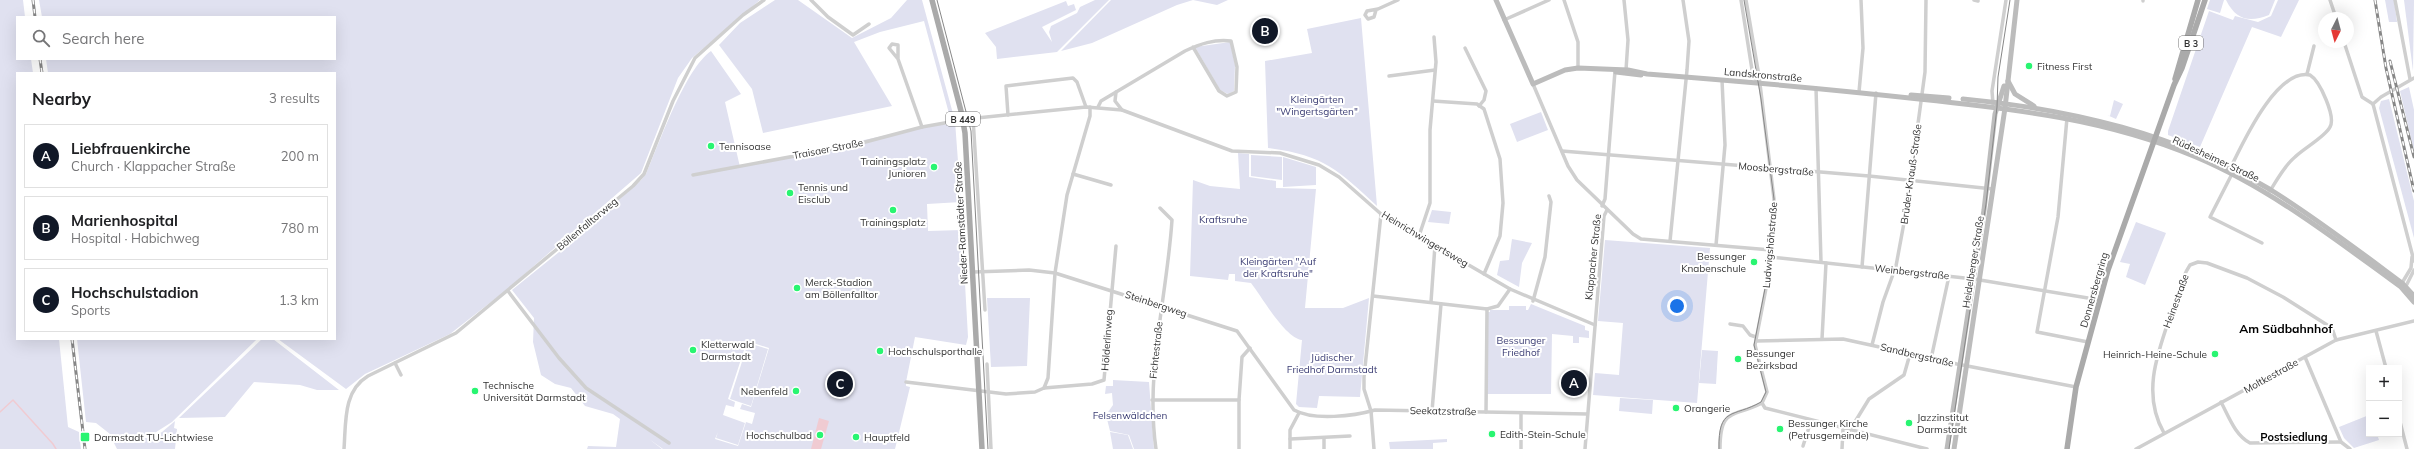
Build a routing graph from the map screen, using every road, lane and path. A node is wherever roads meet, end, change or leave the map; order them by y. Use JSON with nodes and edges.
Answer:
{"nodes":[{"id":1,"x":764,"y":0,"type":"edge"},
{"id":2,"x":811,"y":0,"type":"edge"},
{"id":3,"x":932,"y":0,"type":"edge"},
{"id":4,"x":1398,"y":0,"type":"edge"},
{"id":5,"x":1496,"y":0,"type":"edge"},
{"id":6,"x":1549,"y":0,"type":"edge"},
{"id":7,"x":1564,"y":0,"type":"edge"},
{"id":8,"x":1624,"y":0,"type":"edge"},
{"id":9,"x":1683,"y":0,"type":"edge"},
{"id":10,"x":1740,"y":0,"type":"edge"},
{"id":11,"x":1746,"y":0,"type":"edge"},
{"id":12,"x":1861,"y":0,"type":"edge"},
{"id":13,"x":1926,"y":0,"type":"edge"},
{"id":14,"x":2006,"y":0,"type":"edge"},
{"id":15,"x":2017,"y":0,"type":"edge"},
{"id":16,"x":2198,"y":0,"type":"edge"},
{"id":17,"x":2204,"y":0,"type":"edge"},
{"id":18,"x":2330,"y":0,"type":"edge"},
{"id":19,"x":2395,"y":0,"type":"edge"},
{"id":20,"x":1545,"y":1,"type":"edge"},
{"id":21,"x":1376,"y":10,"type":"dead end"},
{"id":22,"x":2334,"y":12,"type":"edge"},
{"id":23,"x":1504,"y":20,"type":"junction"},
{"id":24,"x":869,"y":24,"type":"dead end"},
{"id":25,"x":1434,"y":37,"type":"dead end"},
{"id":26,"x":2314,"y":46,"type":"dead end"},
{"id":27,"x":1193,"y":47,"type":"junction"},
{"id":28,"x":1465,"y":48,"type":"dead end"},
{"id":29,"x":2346,"y":48,"type":"edge"},
{"id":30,"x":898,"y":60,"type":"dead end"},
{"id":31,"x":1578,"y":68,"type":"junction"},
{"id":32,"x":1435,"y":70,"type":"junction"},
{"id":33,"x":1626,"y":70,"type":"junction"},
{"id":34,"x":1615,"y":71,"type":"junction"},
{"id":35,"x":1647,"y":74,"type":"junction"},
{"id":36,"x":2307,"y":74,"type":"junction"},
{"id":37,"x":1389,"y":76,"type":"dead end"},
{"id":38,"x":1685,"y":77,"type":"junction"},
{"id":39,"x":2007,"y":78,"type":"junction"},
{"id":40,"x":2411,"y":79,"type":"edge"},
{"id":41,"x":1722,"y":80,"type":"junction"},
{"id":42,"x":1758,"y":83,"type":"junction"},
{"id":43,"x":1532,"y":84,"type":"junction"},
{"id":44,"x":2174,"y":85,"type":"junction"},
{"id":45,"x":1816,"y":88,"type":"junction"},
{"id":46,"x":1116,"y":92,"type":"junction"},
{"id":47,"x":1859,"y":92,"type":"junction"},
{"id":48,"x":1876,"y":93,"type":"junction"},
{"id":49,"x":1922,"y":98,"type":"junction"},
{"id":50,"x":1433,"y":102,"type":"junction"},
{"id":51,"x":2373,"y":104,"type":"junction"},
{"id":52,"x":1996,"y":105,"type":"junction"},
{"id":53,"x":1479,"y":106,"type":"junction"},
{"id":54,"x":2005,"y":106,"type":"junction"},
{"id":55,"x":1086,"y":107,"type":"junction"},
{"id":56,"x":1090,"y":107,"type":"junction"},
{"id":57,"x":1098,"y":107,"type":"junction"},
{"id":58,"x":2037,"y":108,"type":"junction"},
{"id":59,"x":1122,"y":110,"type":"junction"},
{"id":60,"x":1008,"y":115,"type":"junction"},
{"id":61,"x":2068,"y":115,"type":"junction"},
{"id":62,"x":973,"y":118,"type":"junction"},
{"id":63,"x":963,"y":121,"type":"junction"},
{"id":64,"x":922,"y":127,"type":"junction"},
{"id":65,"x":2155,"y":139,"type":"junction"},
{"id":66,"x":1562,"y":151,"type":"junction"},
{"id":67,"x":1610,"y":155,"type":"junction"},
{"id":68,"x":1677,"y":161,"type":"junction"},
{"id":69,"x":1723,"y":165,"type":"junction"},
{"id":70,"x":1770,"y":168,"type":"junction"},
{"id":71,"x":2231,"y":171,"type":"junction"},
{"id":72,"x":1819,"y":172,"type":"junction"},
{"id":73,"x":693,"y":174,"type":"dead end"},
{"id":74,"x":1073,"y":174,"type":"junction"},
{"id":75,"x":1869,"y":176,"type":"junction"},
{"id":76,"x":1910,"y":180,"type":"junction"},
{"id":77,"x":1111,"y":185,"type":"dead end"},
{"id":78,"x":1990,"y":188,"type":"junction"},
{"id":79,"x":2269,"y":192,"type":"junction"},
{"id":80,"x":1549,"y":196,"type":"dead end"},
{"id":81,"x":1602,"y":206,"type":"junction"},
{"id":82,"x":1160,"y":208,"type":"dead end"},
{"id":83,"x":1607,"y":210,"type":"junction"},
{"id":84,"x":1380,"y":214,"type":"junction"},
{"id":85,"x":1419,"y":236,"type":"junction"},
{"id":86,"x":1670,"y":242,"type":"junction"},
{"id":87,"x":2262,"y":243,"type":"dead end"},
{"id":88,"x":1435,"y":245,"type":"junction"},
{"id":89,"x":1716,"y":245,"type":"junction"},
{"id":90,"x":1116,"y":246,"type":"dead end"},
{"id":91,"x":1771,"y":250,"type":"junction"},
{"id":92,"x":2412,"y":256,"type":"junction"},
{"id":93,"x":1771,"y":257,"type":"junction"},
{"id":94,"x":2414,"y":261,"type":"edge"},
{"id":95,"x":1821,"y":262,"type":"junction"},
{"id":96,"x":1826,"y":263,"type":"junction"},
{"id":97,"x":1862,"y":267,"type":"junction"},
{"id":98,"x":1893,"y":270,"type":"junction"},
{"id":99,"x":2414,"y":270,"type":"edge"},
{"id":100,"x":973,"y":272,"type":"junction"},
{"id":101,"x":982,"y":272,"type":"junction"},
{"id":102,"x":1055,"y":273,"type":"junction"},
{"id":103,"x":1484,"y":274,"type":"junction"},
{"id":104,"x":1949,"y":276,"type":"junction"},
{"id":105,"x":1976,"y":279,"type":"junction"},
{"id":106,"x":2403,"y":285,"type":"junction"},
{"id":107,"x":1111,"y":289,"type":"junction"},
{"id":108,"x":1510,"y":289,"type":"junction"},
{"id":109,"x":508,"y":291,"type":"junction"},
{"id":110,"x":2045,"y":291,"type":"junction"},
{"id":111,"x":1372,"y":296,"type":"junction"},
{"id":112,"x":2414,"y":296,"type":"edge"},
{"id":113,"x":1533,"y":300,"type":"junction"},
{"id":114,"x":2100,"y":300,"type":"junction"},
{"id":115,"x":1430,"y":302,"type":"junction"},
{"id":116,"x":2414,"y":302,"type":"edge"},
{"id":117,"x":1441,"y":304,"type":"junction"},
{"id":118,"x":1162,"y":306,"type":"junction"},
{"id":119,"x":1487,"y":309,"type":"junction"},
{"id":120,"x":984,"y":310,"type":"dead end"},
{"id":121,"x":2414,"y":321,"type":"edge"},
{"id":122,"x":1730,"y":324,"type":"dead end"},
{"id":123,"x":1595,"y":326,"type":"junction"},
{"id":124,"x":2376,"y":331,"type":"junction"},
{"id":125,"x":1756,"y":339,"type":"junction"},
{"id":126,"x":1822,"y":339,"type":"junction"},
{"id":127,"x":2336,"y":340,"type":"junction"},
{"id":128,"x":2088,"y":342,"type":"junction"},
{"id":129,"x":1872,"y":345,"type":"junction"},
{"id":130,"x":1250,"y":348,"type":"junction"},
{"id":131,"x":1910,"y":354,"type":"junction"},
{"id":132,"x":2305,"y":357,"type":"junction"},
{"id":133,"x":1931,"y":359,"type":"junction"},
{"id":134,"x":395,"y":363,"type":"junction"},
{"id":135,"x":987,"y":364,"type":"dead end"},
{"id":136,"x":2385,"y":365,"type":"edge"},
{"id":137,"x":1963,"y":366,"type":"junction"},
{"id":138,"x":401,"y":374,"type":"dead end"},
{"id":139,"x":906,"y":382,"type":"dead end"},
{"id":140,"x":2076,"y":387,"type":"junction"},
{"id":141,"x":1044,"y":388,"type":"junction"},
{"id":142,"x":979,"y":391,"type":"junction"},
{"id":143,"x":988,"y":392,"type":"junction"},
{"id":144,"x":1152,"y":400,"type":"junction"},
{"id":145,"x":1239,"y":400,"type":"junction"},
{"id":146,"x":2221,"y":402,"type":"junction"},
{"id":147,"x":1762,"y":403,"type":"junction"},
{"id":148,"x":1371,"y":411,"type":"junction"},
{"id":149,"x":1432,"y":411,"type":"junction"},
{"id":150,"x":1486,"y":412,"type":"junction"},
{"id":151,"x":1299,"y":413,"type":"junction"},
{"id":152,"x":1521,"y":413,"type":"junction"},
{"id":153,"x":1588,"y":414,"type":"junction"},
{"id":154,"x":1811,"y":421,"type":"junction"},
{"id":155,"x":1843,"y":429,"type":"junction"},
{"id":156,"x":1850,"y":430,"type":"junction"},
{"id":157,"x":2402,"y":430,"type":"edge"},
{"id":158,"x":2164,"y":434,"type":"junction"},
{"id":159,"x":1350,"y":436,"type":"dead end"},
{"id":160,"x":1324,"y":438,"type":"junction"},
{"id":161,"x":1290,"y":439,"type":"junction"},
{"id":162,"x":2341,"y":442,"type":"junction"},
{"id":163,"x":669,"y":443,"type":"dead end"},
{"id":164,"x":1803,"y":446,"type":"dead end"},
{"id":165,"x":344,"y":449,"type":"edge"},
{"id":166,"x":982,"y":449,"type":"edge"},
{"id":167,"x":991,"y":449,"type":"edge"},
{"id":168,"x":1156,"y":449,"type":"edge"},
{"id":169,"x":1239,"y":449,"type":"edge"},
{"id":170,"x":1290,"y":449,"type":"edge"},
{"id":171,"x":1324,"y":449,"type":"edge"},
{"id":172,"x":1374,"y":449,"type":"edge"},
{"id":173,"x":1521,"y":449,"type":"edge"},
{"id":174,"x":1585,"y":449,"type":"edge"},
{"id":175,"x":1720,"y":449,"type":"edge"},
{"id":176,"x":1842,"y":449,"type":"edge"},
{"id":177,"x":1927,"y":449,"type":"edge"},
{"id":178,"x":1947,"y":449,"type":"edge"},
{"id":179,"x":1954,"y":449,"type":"edge"},
{"id":180,"x":2067,"y":449,"type":"edge"},
{"id":181,"x":2136,"y":449,"type":"edge"},
{"id":182,"x":2350,"y":449,"type":"edge"},
{"id":183,"x":2407,"y":449,"type":"edge"}],
"edges":[{"from":1,"to":109,"type":"street","name":"Böllenfalltorweg"},
{"from":2,"to":24,"type":"street"},
{"from":3,"to":63,"type":"main road","name":"Nieder-Ramstädter Straße","number":"B 449"},
{"from":4,"to":21,"type":"street"},
{"from":5,"to":23,"type":"main road","name":"Klappacher Straße"},
{"from":6,"to":20,"type":"street"},
{"from":7,"to":31,"type":"street"},
{"from":8,"to":33,"type":"street"},
{"from":9,"to":38,"type":"street"},
{"from":10,"to":42,"type":"street","name":"Ludwigshöhstraße"},
{"from":11,"to":42,"type":"street","name":"Ludwigshöhstraße"},
{"from":12,"to":47,"type":"street"},
{"from":13,"to":49,"type":"street","name":"Brüder-Knauß-Straße"},
{"from":14,"to":52,"type":"street","name":"Heidelberger Straße"},
{"from":15,"to":39,"type":"main road","name":"Heidelberger Straße"},
{"from":16,"to":44,"type":"main road","number":"B 3"},
{"from":17,"to":44,"type":"main road","number":"B 3"},
{"from":18,"to":22,"type":"street"},
{"from":19,"to":40,"type":"street"},
{"from":20,"to":23,"type":"street"},
{"from":23,"to":43,"type":"main road","name":"Klappacher Straße"},
{"from":25,"to":32,"type":"street"},
{"from":26,"to":36,"type":"street"},
{"from":27,"to":27,"type":"street"},
{"from":27,"to":46,"type":"street"},
{"from":28,"to":53,"type":"street"},
{"from":29,"to":51,"type":"street"},
{"from":30,"to":64,"type":"street"},
{"from":31,"to":34,"type":"main road","name":"Landskronstraße"},
{"from":31,"to":43,"type":"main road","name":"Landskronstraße"},
{"from":32,"to":37,"type":"street"},
{"from":32,"to":50,"type":"street"},
{"from":33,"to":34,"type":"main road","name":"Landskronstraße"},
{"from":33,"to":35,"type":"main road","name":"Landskronstraße"},
{"from":34,"to":35,"type":"main road","name":"Landskronstraße"},
{"from":34,"to":67,"type":"street"},
{"from":35,"to":38,"type":"main road","name":"Landskronstraße"},
{"from":36,"to":71,"type":"street"},
{"from":36,"to":79,"type":"street"},
{"from":38,"to":41,"type":"main road","name":"Landskronstraße"},
{"from":38,"to":68,"type":"street"},
{"from":39,"to":52,"type":"main road","name":"Heidelberger Straße"},
{"from":39,"to":54,"type":"main road","name":"Heidelberger Straße"},
{"from":39,"to":58,"type":"main road"},
{"from":40,"to":51,"type":"street"},
{"from":41,"to":42,"type":"main road","name":"Landskronstraße"},
{"from":41,"to":69,"type":"street"},
{"from":42,"to":45,"type":"main road","name":"Landskronstraße"},
{"from":42,"to":70,"type":"street","name":"Ludwigshöhstraße"},
{"from":43,"to":66,"type":"street","name":"Klappacher Straße"},
{"from":44,"to":65,"type":"main road","number":"B 3"},
{"from":45,"to":47,"type":"main road","name":"Landskronstraße"},
{"from":45,"to":72,"type":"street"},
{"from":46,"to":57,"type":"street"},
{"from":46,"to":59,"type":"street"},
{"from":47,"to":48,"type":"main road","name":"Landskronstraße"},
{"from":48,"to":49,"type":"main road","name":"Landskronstraße"},
{"from":48,"to":75,"type":"street"},
{"from":49,"to":52,"type":"main road","name":"Landskronstraße"},
{"from":49,"to":76,"type":"street","name":"Brüder-Knauß-Straße"},
{"from":50,"to":53,"type":"street"},
{"from":50,"to":85,"type":"street"},
{"from":51,"to":92,"type":"street"},
{"from":52,"to":54,"type":"main road","name":"Rüdesheimer Straße"},
{"from":52,"to":78,"type":"main road","name":"Heidelberger Straße"},
{"from":53,"to":103,"type":"street"},
{"from":54,"to":58,"type":"main road","name":"Rüdesheimer Straße"},
{"from":54,"to":61,"type":"main road","name":"Rüdesheimer Straße"},
{"from":54,"to":78,"type":"main road","name":"Heidelberger Straße"},
{"from":55,"to":56,"type":"street","name":"Heinrichwingertsweg"},
{"from":55,"to":60,"type":"street","name":"Heinrichwingertsweg"},
{"from":55,"to":60,"type":"street"},
{"from":56,"to":57,"type":"street","name":"Heinrichwingertsweg"},
{"from":56,"to":74,"type":"street"},
{"from":57,"to":59,"type":"street","name":"Heinrichwingertsweg"},
{"from":58,"to":61,"type":"main road","name":"Rüdesheimer Straße"},
{"from":59,"to":84,"type":"street","name":"Heinrichwingertsweg"},
{"from":60,"to":62,"type":"street","name":"Heinrichwingertsweg"},
{"from":61,"to":65,"type":"main road","name":"Rüdesheimer Straße"},
{"from":61,"to":110,"type":"street"},
{"from":62,"to":63,"type":"street","name":"Heinrichwingertsweg"},
{"from":62,"to":101,"type":"street","name":"Nieder-Ramstädter Straße"},
{"from":63,"to":64,"type":"street","name":"Traisaer Straße"},
{"from":63,"to":100,"type":"main road","name":"Nieder-Ramstädter Straße","number":"B 449"},
{"from":64,"to":73,"type":"street","name":"Traisaer Straße"},
{"from":65,"to":71,"type":"main road","name":"Rüdesheimer Straße"},
{"from":65,"to":114,"type":"main road","name":"Donnersbergring"},
{"from":66,"to":67,"type":"street","name":"Moosbergstraße"},
{"from":66,"to":81,"type":"street","name":"Klappacher Straße"},
{"from":67,"to":68,"type":"street","name":"Moosbergstraße"},
{"from":67,"to":81,"type":"street"},
{"from":68,"to":69,"type":"street","name":"Moosbergstraße"},
{"from":68,"to":86,"type":"street"},
{"from":69,"to":70,"type":"street","name":"Moosbergstraße"},
{"from":69,"to":89,"type":"street"},
{"from":70,"to":72,"type":"street","name":"Moosbergstraße"},
{"from":70,"to":91,"type":"street","name":"Ludwigshöhstraße"},
{"from":71,"to":79,"type":"main road","name":"Rüdesheimer Straße"},
{"from":71,"to":87,"type":"street"},
{"from":72,"to":75,"type":"street","name":"Moosbergstraße"},
{"from":72,"to":95,"type":"street"},
{"from":74,"to":77,"type":"street"},
{"from":74,"to":102,"type":"street"},
{"from":75,"to":76,"type":"street","name":"Moosbergstraße"},
{"from":75,"to":97,"type":"street"},
{"from":76,"to":78,"type":"street","name":"Moosbergstraße"},
{"from":76,"to":98,"type":"street","name":"Brüder-Knauß-Straße"},
{"from":78,"to":105,"type":"main road","name":"Heidelberger Straße"},
{"from":79,"to":106,"type":"main road","name":"Rüdesheimer Straße"},
{"from":80,"to":113,"type":"street"},
{"from":81,"to":83,"type":"street","name":"Klappacher Straße"},
{"from":82,"to":118,"type":"street","name":"Fichtestraße"},
{"from":83,"to":86,"type":"street"},
{"from":83,"to":123,"type":"street","name":"Klappacher Straße"},
{"from":84,"to":85,"type":"street","name":"Heinrichwingertsweg"},
{"from":84,"to":111,"type":"street"},
{"from":85,"to":88,"type":"street","name":"Heinrichwingertsweg"},
{"from":86,"to":89,"type":"street"},
{"from":88,"to":103,"type":"street","name":"Heinrichwingertsweg"},
{"from":88,"to":115,"type":"street"},
{"from":89,"to":91,"type":"street"},
{"from":90,"to":107,"type":"street","name":"Hölderlinweg"},
{"from":91,"to":93,"type":"street","name":"Ludwigshöhstraße"},
{"from":92,"to":94,"type":"street"},
{"from":92,"to":106,"type":"street"},
{"from":93,"to":95,"type":"street","name":"Weinbergstraße"},
{"from":93,"to":125,"type":"street","name":"Ludwigshöhstraße"},
{"from":95,"to":96,"type":"street","name":"Weinbergstraße"},
{"from":96,"to":97,"type":"street","name":"Weinbergstraße"},
{"from":96,"to":126,"type":"street"},
{"from":97,"to":98,"type":"street","name":"Weinbergstraße"},
{"from":98,"to":104,"type":"street","name":"Weinbergstraße"},
{"from":98,"to":129,"type":"street","name":"Brüder-Knauß-Straße"},
{"from":99,"to":106,"type":"street"},
{"from":100,"to":101,"type":"street","name":"Steinbergweg"},
{"from":100,"to":142,"type":"main road","name":"Nieder-Ramstädter Straße","number":"B 449"},
{"from":101,"to":102,"type":"street","name":"Steinbergweg"},
{"from":101,"to":120,"type":"street","name":"Nieder-Ramstädter Straße"},
{"from":102,"to":107,"type":"street","name":"Steinbergweg"},
{"from":102,"to":141,"type":"street"},
{"from":103,"to":108,"type":"street","name":"Heinrichwingertsweg"},
{"from":104,"to":105,"type":"street","name":"Weinbergstraße"},
{"from":104,"to":133,"type":"street"},
{"from":105,"to":110,"type":"street","name":"Weinbergstraße"},
{"from":105,"to":137,"type":"main road","name":"Heidelberger Straße"},
{"from":106,"to":112,"type":"main road"},
{"from":106,"to":116,"type":"main road"},
{"from":107,"to":118,"type":"street","name":"Steinbergweg"},
{"from":107,"to":141,"type":"street","name":"Hölderlinweg"},
{"from":108,"to":113,"type":"street","name":"Heinrichwingertsweg"},
{"from":108,"to":119,"type":"street"},
{"from":109,"to":134,"type":"street","name":"Böllenfalltorweg"},
{"from":109,"to":163,"type":"street"},
{"from":110,"to":114,"type":"street","name":"Weinbergstraße"},
{"from":110,"to":128,"type":"street"},
{"from":111,"to":115,"type":"street"},
{"from":111,"to":148,"type":"street"},
{"from":113,"to":123,"type":"street","name":"Heinrichwingertsweg"},
{"from":114,"to":128,"type":"main road","name":"Donnersbergring"},
{"from":115,"to":117,"type":"street"},
{"from":117,"to":119,"type":"street"},
{"from":117,"to":149,"type":"street"},
{"from":118,"to":130,"type":"street","name":"Steinbergweg"},
{"from":118,"to":144,"type":"street","name":"Fichtestraße"},
{"from":119,"to":150,"type":"street"},
{"from":121,"to":124,"type":"street","name":"Moltkestraße"},
{"from":122,"to":125,"type":"street"},
{"from":123,"to":153,"type":"street","name":"Klappacher Straße"},
{"from":124,"to":127,"type":"street","name":"Moltkestraße"},
{"from":124,"to":136,"type":"street"},
{"from":125,"to":126,"type":"street","name":"Sandbergstraße"},
{"from":125,"to":147,"type":"street","name":"Ludwigshöhstraße"},
{"from":126,"to":129,"type":"street","name":"Sandbergstraße"},
{"from":127,"to":132,"type":"street","name":"Moltkestraße"},
{"from":127,"to":158,"type":"street","name":"Heinestraße"},
{"from":128,"to":140,"type":"main road","name":"Donnersbergring"},
{"from":129,"to":131,"type":"street","name":"Sandbergstraße"},
{"from":130,"to":145,"type":"street"},
{"from":130,"to":151,"type":"street","name":"Steinbergweg"},
{"from":131,"to":133,"type":"street","name":"Sandbergstraße"},
{"from":131,"to":156,"type":"street"},
{"from":132,"to":146,"type":"street","name":"Moltkestraße"},
{"from":132,"to":162,"type":"street"},
{"from":133,"to":137,"type":"street","name":"Sandbergstraße"},
{"from":134,"to":138,"type":"street"},
{"from":134,"to":165,"type":"street","name":"Böllenfalltorweg"},
{"from":135,"to":143,"type":"street"},
{"from":137,"to":140,"type":"street","name":"Sandbergstraße"},
{"from":137,"to":178,"type":"main road","name":"Heidelberger Straße"},
{"from":137,"to":179,"type":"main road","name":"Heidelberger Straße"},
{"from":139,"to":142,"type":"street","name":"Hölderlinweg"},
{"from":140,"to":180,"type":"main road","name":"Donnersbergring"},
{"from":141,"to":143,"type":"street","name":"Hölderlinweg"},
{"from":142,"to":143,"type":"street","name":"Hölderlinweg"},
{"from":142,"to":166,"type":"main road","name":"Nieder-Ramstädter Straße","number":"B 449"},
{"from":143,"to":167,"type":"street"},
{"from":144,"to":145,"type":"street"},
{"from":144,"to":168,"type":"street","name":"Fichtestraße"},
{"from":145,"to":169,"type":"street"},
{"from":146,"to":158,"type":"street","name":"Moltkestraße"},
{"from":146,"to":162,"type":"street"},
{"from":147,"to":154,"type":"street"},
{"from":147,"to":175,"type":"street"},
{"from":148,"to":149,"type":"street","name":"Seekatzstraße"},
{"from":148,"to":151,"type":"street","name":"Seekatzstraße"},
{"from":148,"to":172,"type":"street"},
{"from":149,"to":150,"type":"street","name":"Seekatzstraße"},
{"from":150,"to":152,"type":"street","name":"Seekatzstraße"},
{"from":151,"to":161,"type":"street"},
{"from":152,"to":153,"type":"street","name":"Seekatzstraße"},
{"from":152,"to":173,"type":"street"},
{"from":153,"to":174,"type":"street","name":"Klappacher Straße"},
{"from":154,"to":155,"type":"street"},
{"from":154,"to":164,"type":"street"},
{"from":155,"to":156,"type":"street"},
{"from":155,"to":176,"type":"street"},
{"from":156,"to":177,"type":"street"},
{"from":157,"to":183,"type":"street"},
{"from":158,"to":181,"type":"street","name":"Moltkestraße"},
{"from":159,"to":160,"type":"street"},
{"from":160,"to":161,"type":"street"},
{"from":160,"to":171,"type":"street"},
{"from":161,"to":170,"type":"street"},
{"from":162,"to":182,"type":"street"}]}
